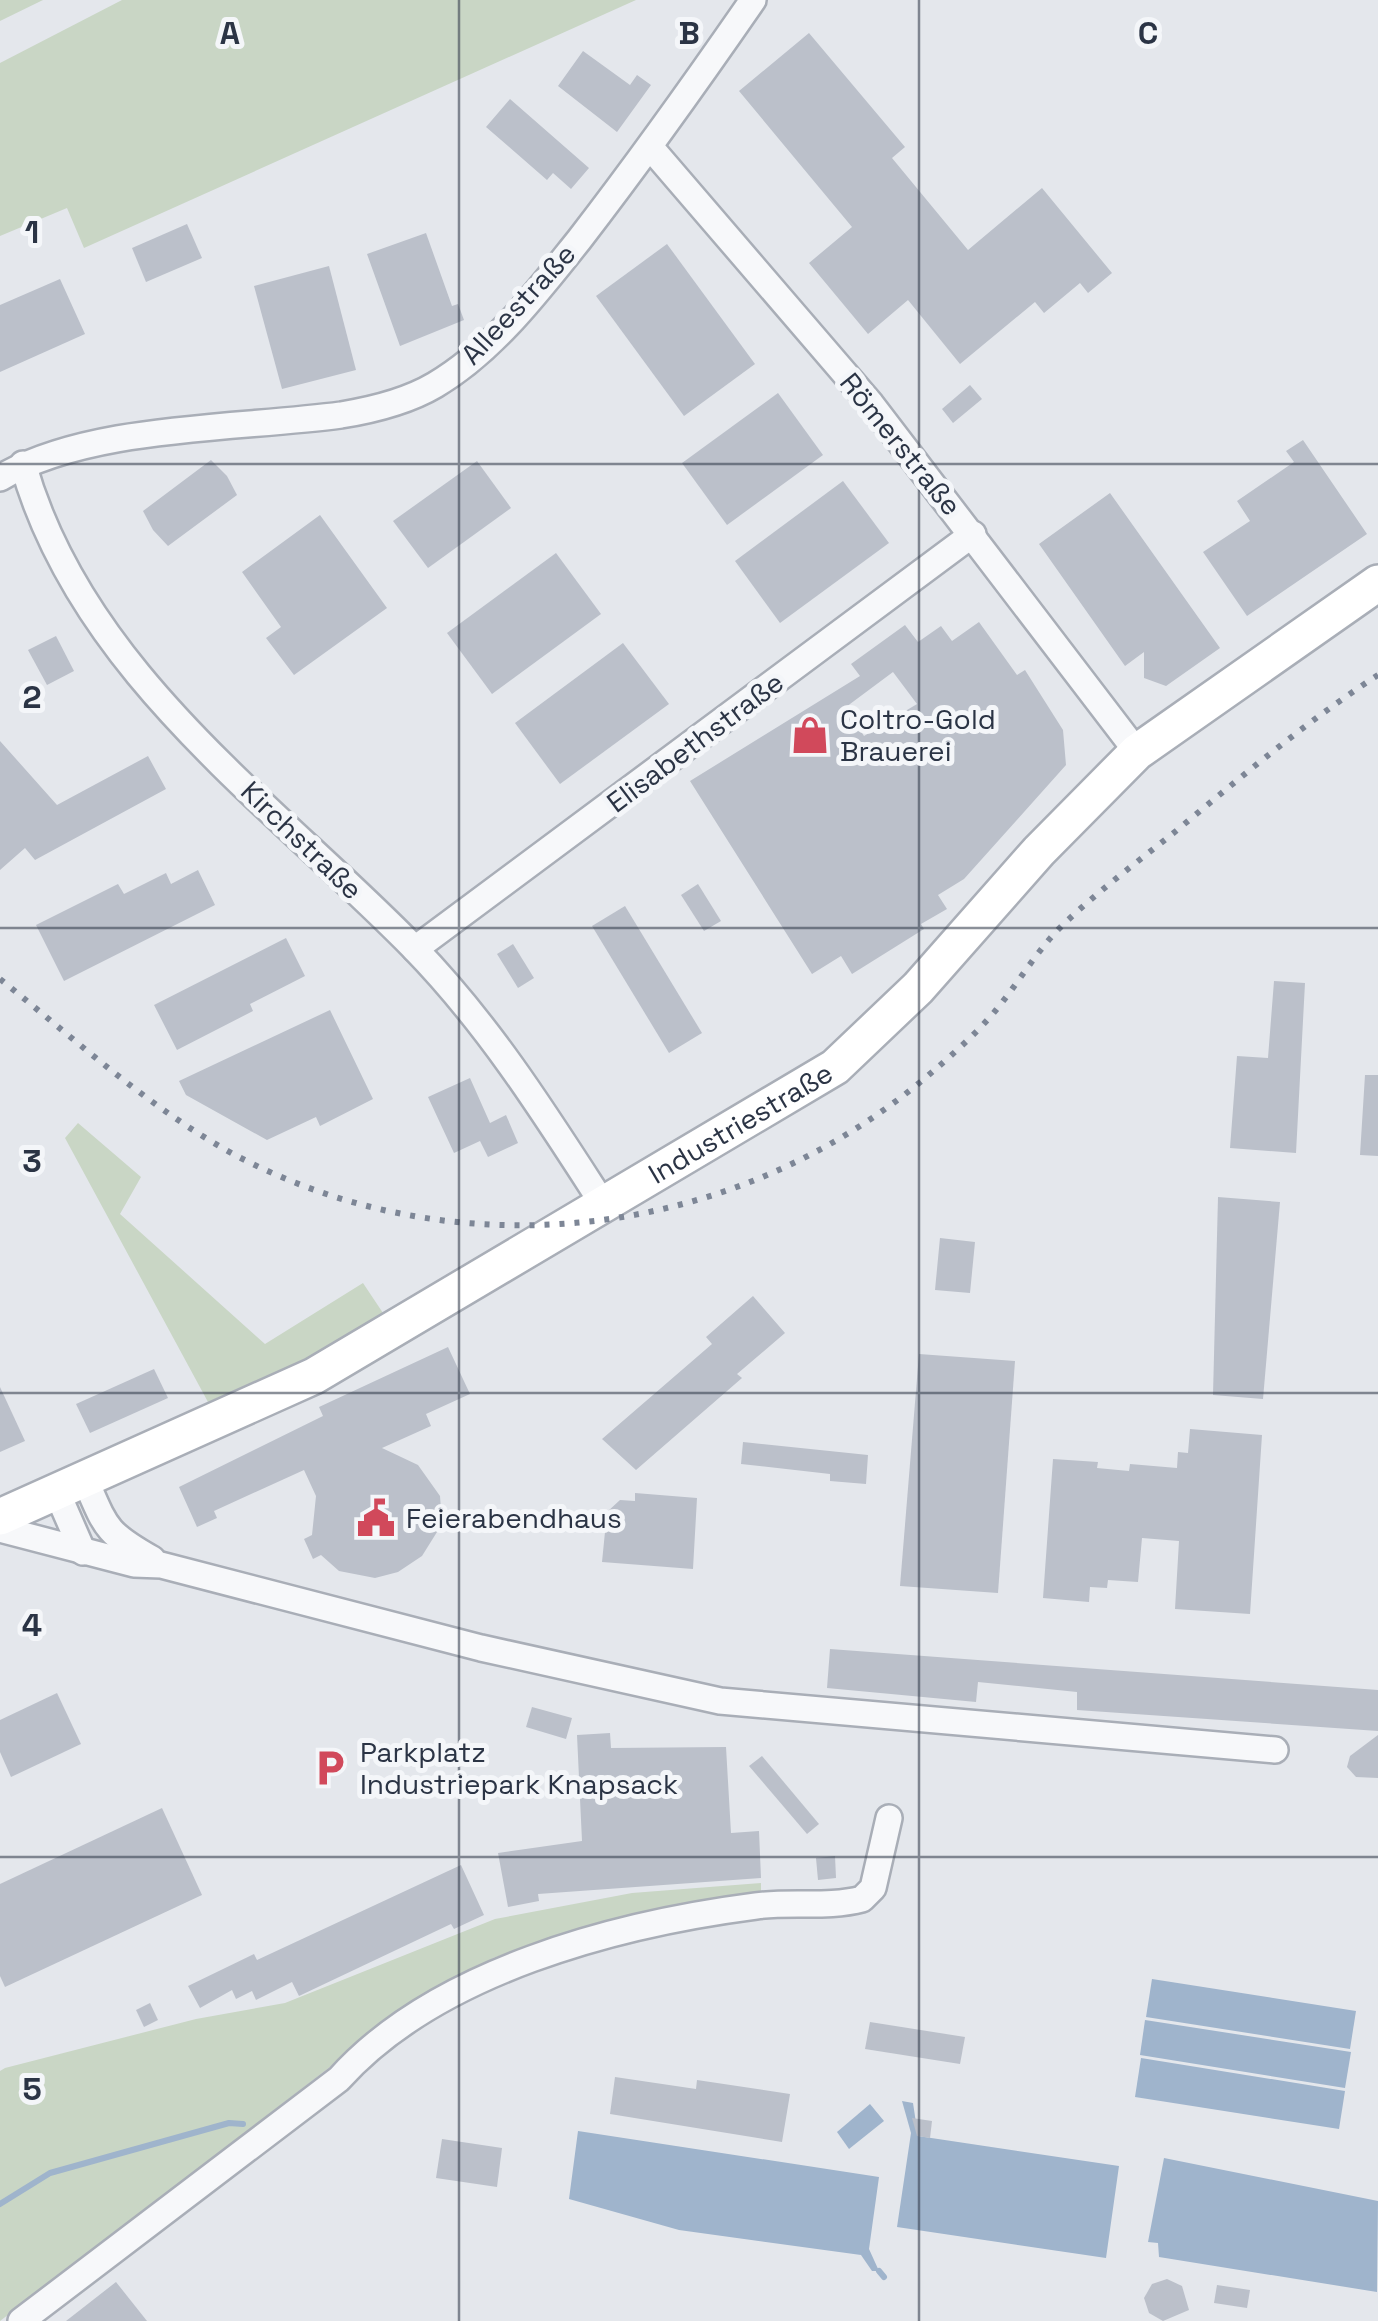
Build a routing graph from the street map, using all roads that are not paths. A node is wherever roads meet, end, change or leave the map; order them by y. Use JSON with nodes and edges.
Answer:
{"nodes":[{"id":1,"x":753,"y":0,"type":"edge"},
{"id":2,"x":650,"y":148,"type":"junction"},
{"id":3,"x":23,"y":464,"type":"junction"},
{"id":4,"x":0,"y":478,"type":"edge"},
{"id":5,"x":974,"y":534,"type":"junction"},
{"id":6,"x":1378,"y":583,"type":"edge"},
{"id":7,"x":1136,"y":752,"type":"junction"},
{"id":8,"x":414,"y":949,"type":"junction"},
{"id":9,"x":604,"y":1204,"type":"junction"},
{"id":10,"x":70,"y":1484,"type":"junction"},
{"id":11,"x":0,"y":1516,"type":"edge"},
{"id":12,"x":0,"y":1529,"type":"edge"},
{"id":13,"x":83,"y":1552,"type":"junction"},
{"id":14,"x":161,"y":1564,"type":"junction"},
{"id":15,"x":1275,"y":1750,"type":"dead end"},
{"id":16,"x":889,"y":1818,"type":"dead end"},
{"id":17,"x":21,"y":2321,"type":"edge"}],
"edges":[{"from":1,"to":2,"type":"street","name":"Alleestraße"},
{"from":2,"to":3,"type":"street","name":"Alleestraße"},
{"from":2,"to":5,"type":"street","name":"Römerstraße"},
{"from":3,"to":4,"type":"street","name":"Alleestraße"},
{"from":3,"to":8,"type":"street","name":"Kirchstraße"},
{"from":5,"to":7,"type":"street","name":"Römerstraße"},
{"from":5,"to":8,"type":"street","name":"Elisabethstraße"},
{"from":6,"to":7,"type":"main road","name":"Industriestraße"},
{"from":7,"to":9,"type":"main road","name":"Industriestraße"},
{"from":8,"to":9,"type":"street","name":"Kirchstraße"},
{"from":9,"to":10,"type":"main road","name":"Industriestraße"},
{"from":10,"to":11,"type":"main road","name":"Industriestraße"},
{"from":10,"to":13,"type":"street"},
{"from":10,"to":14,"type":"street"},
{"from":12,"to":13,"type":"street"},
{"from":13,"to":14,"type":"street"},
{"from":14,"to":15,"type":"street"},
{"from":16,"to":17,"type":"street"}]}
